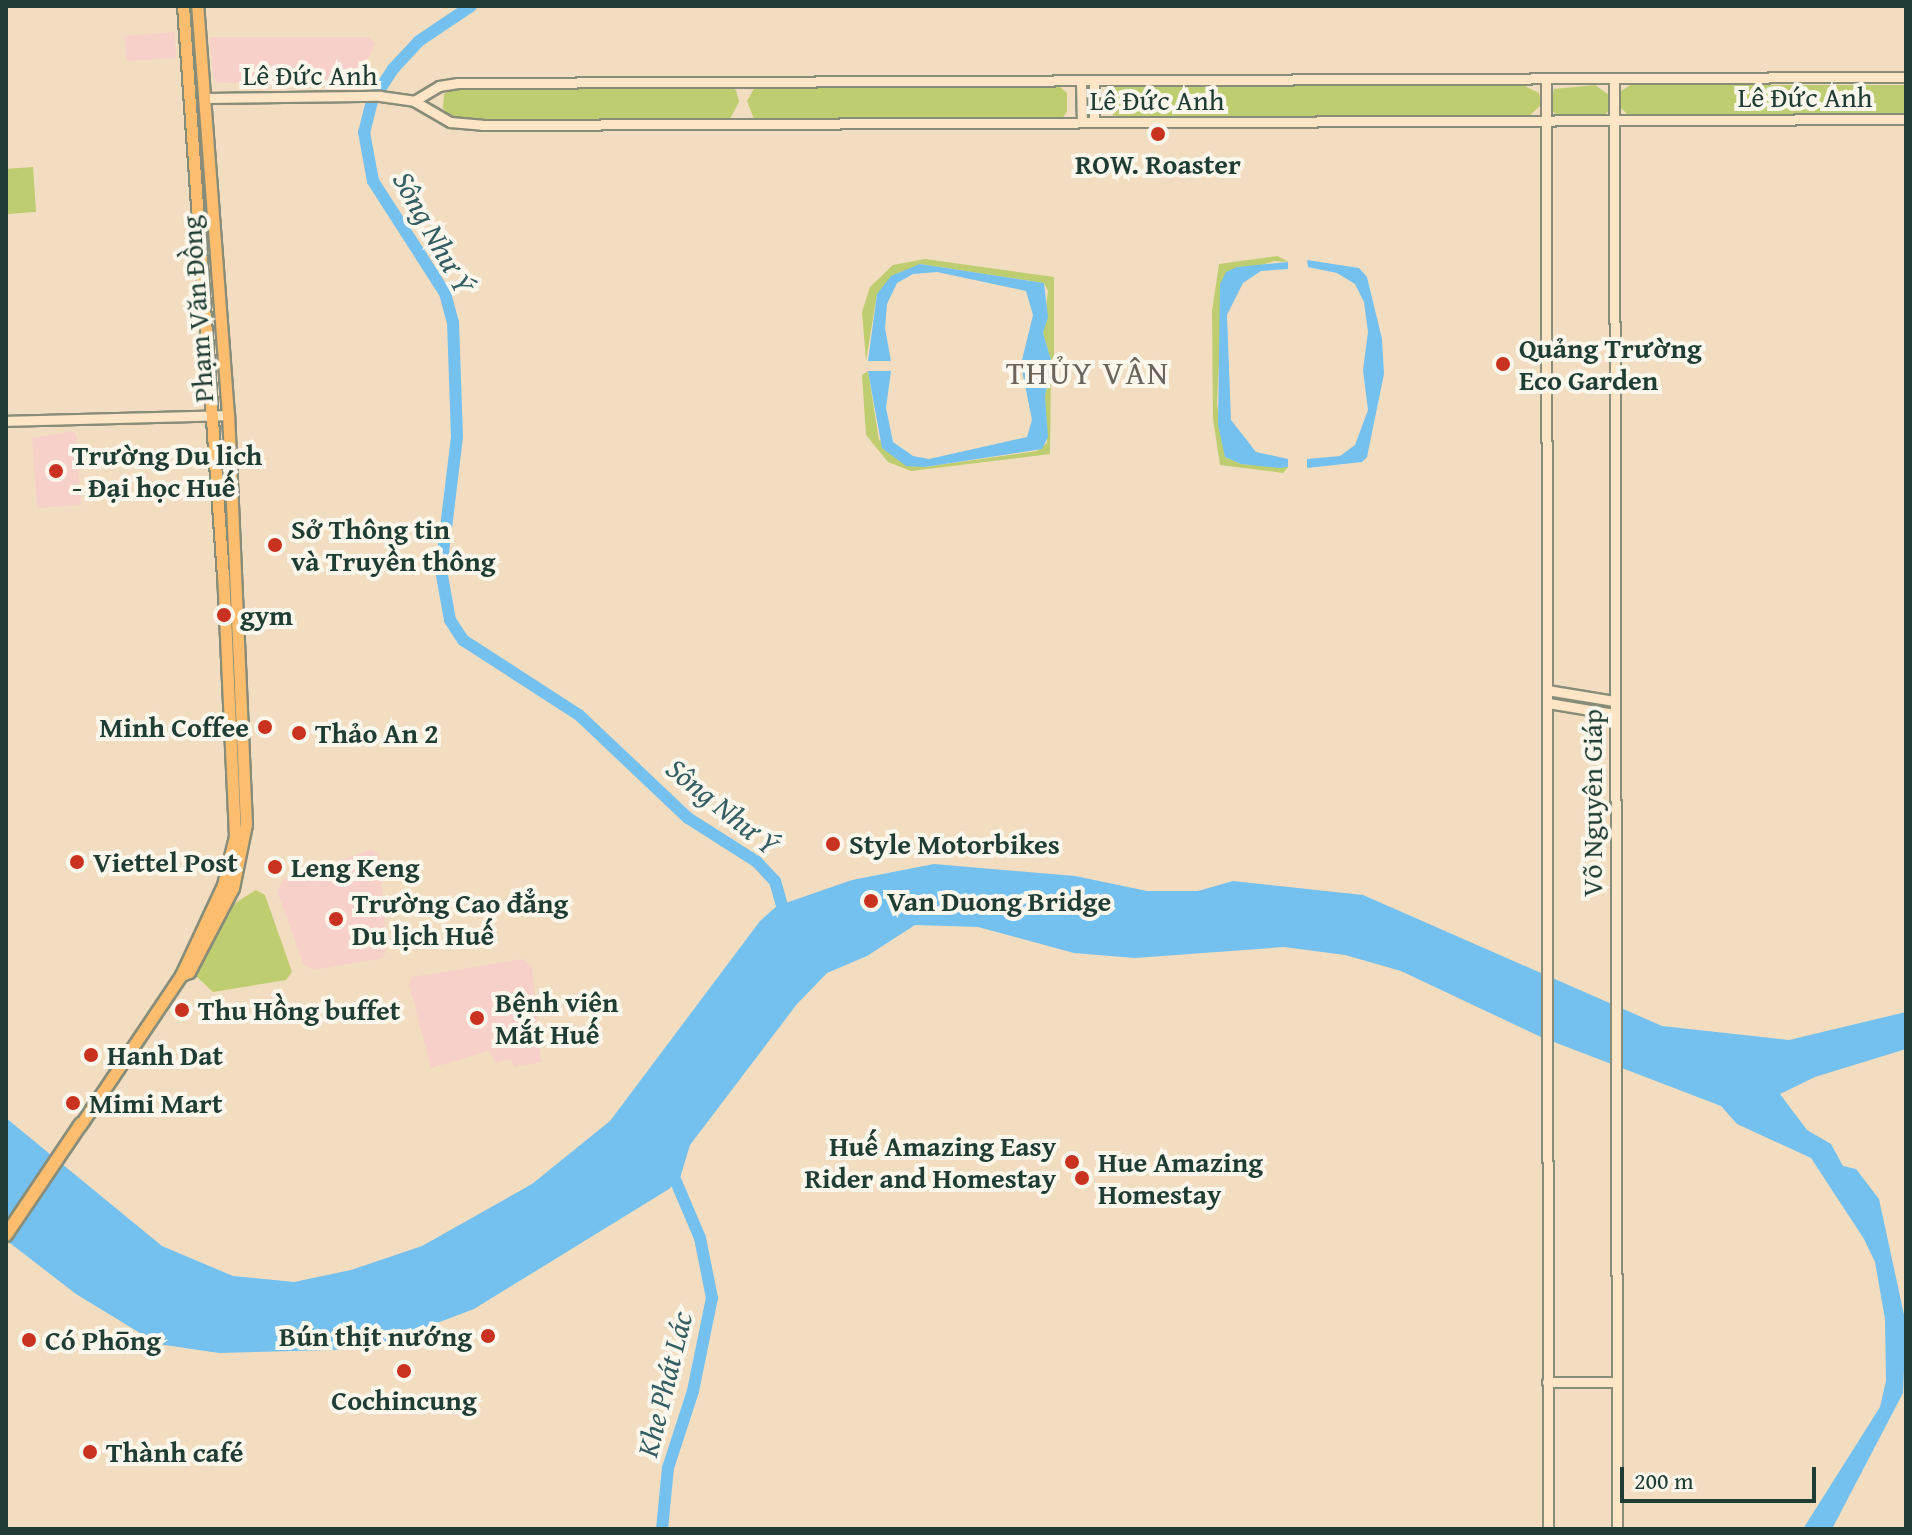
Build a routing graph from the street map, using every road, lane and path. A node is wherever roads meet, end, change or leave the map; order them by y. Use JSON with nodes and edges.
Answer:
{"nodes":[{"id":1,"x":183,"y":6,"type":"edge"},
{"id":2,"x":197,"y":6,"type":"edge"},
{"id":3,"x":1906,"y":77,"type":"edge"},
{"id":4,"x":1546,"y":78,"type":"junction"},
{"id":5,"x":1614,"y":78,"type":"junction"},
{"id":6,"x":1081,"y":82,"type":"junction"},
{"id":7,"x":1094,"y":82,"type":"junction"},
{"id":8,"x":206,"y":98,"type":"junction"},
{"id":9,"x":414,"y":101,"type":"junction"},
{"id":10,"x":1906,"y":119,"type":"edge"},
{"id":11,"x":1547,"y":120,"type":"junction"},
{"id":12,"x":1614,"y":120,"type":"junction"},
{"id":13,"x":1082,"y":122,"type":"junction"},
{"id":14,"x":1094,"y":122,"type":"junction"},
{"id":15,"x":213,"y":415,"type":"junction"},
{"id":16,"x":228,"y":415,"type":"junction"},
{"id":17,"x":6,"y":421,"type":"edge"},
{"id":18,"x":1547,"y":690,"type":"junction"},
{"id":19,"x":1614,"y":701,"type":"junction"},
{"id":20,"x":1548,"y":703,"type":"junction"},
{"id":21,"x":1614,"y":714,"type":"junction"},
{"id":22,"x":181,"y":975,"type":"junction"},
{"id":23,"x":81,"y":1124,"type":"joint"},
{"id":24,"x":6,"y":1235,"type":"edge"},
{"id":25,"x":1547,"y":1382,"type":"junction"},
{"id":26,"x":1617,"y":1382,"type":"junction"},
{"id":27,"x":1548,"y":1529,"type":"edge"},
{"id":28,"x":1617,"y":1529,"type":"edge"}],
"edges":[{"from":1,"to":15,"type":"main road","name":"Phạm Văn Đồng"},
{"from":2,"to":8,"type":"main road","name":"Phạm Văn Đồng"},
{"from":3,"to":5,"type":"street","name":"Lê Đức Anh"},
{"from":4,"to":5,"type":"street","name":"Lê Đức Anh"},
{"from":4,"to":7,"type":"street","name":"Lê Đức Anh"},
{"from":4,"to":11,"type":"street","name":"Võ Nguyên Giáp"},
{"from":5,"to":12,"type":"street","name":"Võ Nguyên Giáp"},
{"from":6,"to":7,"type":"street","name":"Lê Đức Anh"},
{"from":6,"to":9,"type":"street","name":"Lê Đức Anh"},
{"from":6,"to":13,"type":"street"},
{"from":7,"to":14,"type":"street"},
{"from":8,"to":9,"type":"street","name":"Lê Đức Anh"},
{"from":8,"to":16,"type":"main road","name":"Phạm Văn Đồng"},
{"from":9,"to":13,"type":"street","name":"Lê Đức Anh"},
{"from":10,"to":12,"type":"street","name":"Lê Đức Anh"},
{"from":11,"to":12,"type":"street","name":"Lê Đức Anh"},
{"from":11,"to":14,"type":"street","name":"Lê Đức Anh"},
{"from":11,"to":18,"type":"street","name":"Võ Nguyên Giáp"},
{"from":12,"to":19,"type":"street","name":"Võ Nguyên Giáp"},
{"from":13,"to":14,"type":"street","name":"Lê Đức Anh"},
{"from":15,"to":16,"type":"street"},
{"from":15,"to":17,"type":"street"},
{"from":15,"to":22,"type":"main road","name":"Phạm Văn Đồng"},
{"from":16,"to":22,"type":"main road","name":"Phạm Văn Đồng"},
{"from":18,"to":19,"type":"street"},
{"from":18,"to":20,"type":"street","name":"Võ Nguyên Giáp"},
{"from":19,"to":21,"type":"street","name":"Võ Nguyên Giáp"},
{"from":20,"to":21,"type":"street"},
{"from":20,"to":25,"type":"street","name":"Võ Nguyên Giáp"},
{"from":21,"to":26,"type":"street","name":"Võ Nguyên Giáp"},
{"from":22,"to":23,"type":"main road","name":"Phạm Văn Đồng"},
{"from":23,"to":24,"type":"highway"},
{"from":25,"to":26,"type":"street"},
{"from":25,"to":27,"type":"street","name":"Võ Nguyên Giáp"},
{"from":26,"to":28,"type":"street","name":"Võ Nguyên Giáp"}]}
